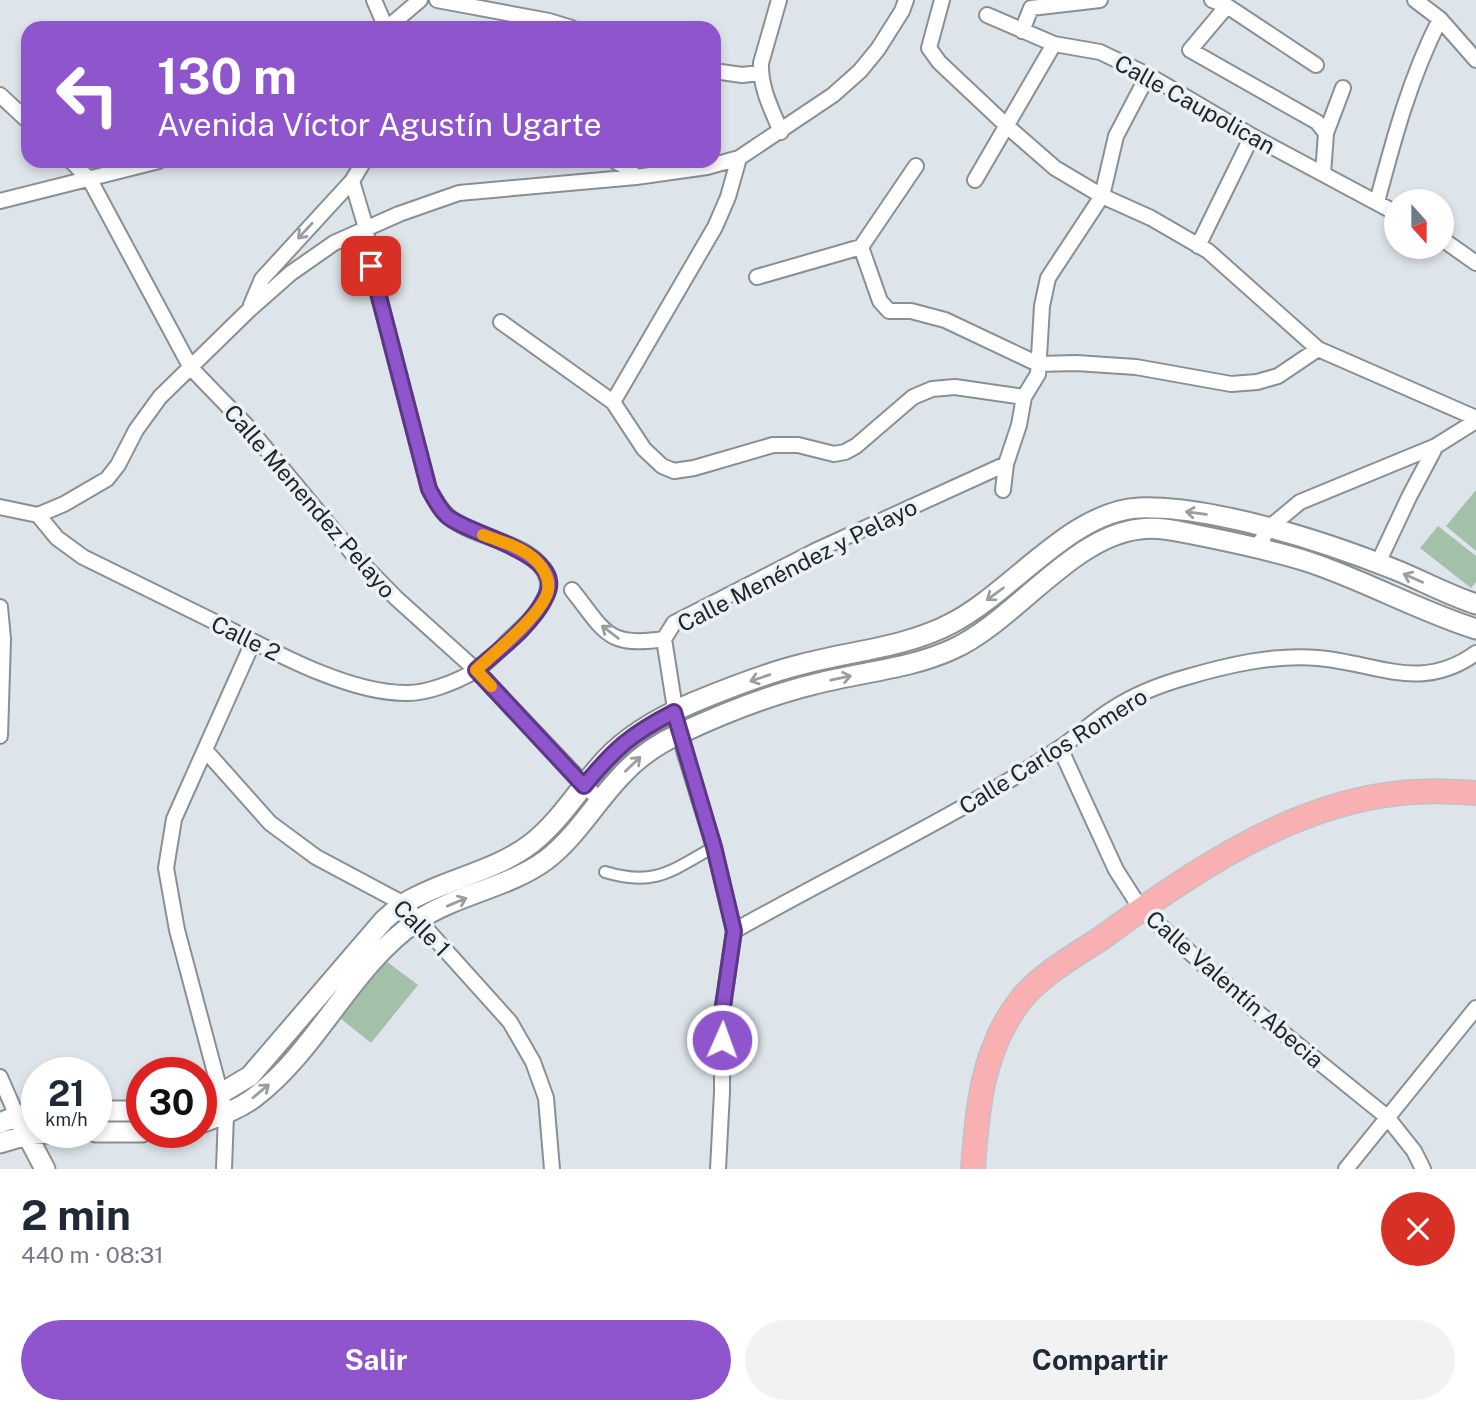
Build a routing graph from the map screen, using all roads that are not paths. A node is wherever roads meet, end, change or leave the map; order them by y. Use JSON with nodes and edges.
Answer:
{"nodes":[{"id":1,"x":374,"y":0,"type":"edge"},
{"id":2,"x":420,"y":0,"type":"edge"},
{"id":3,"x":437,"y":0,"type":"edge"},
{"id":4,"x":779,"y":0,"type":"edge"},
{"id":5,"x":906,"y":0,"type":"edge"},
{"id":6,"x":942,"y":0,"type":"edge"},
{"id":7,"x":1100,"y":0,"type":"edge"},
{"id":8,"x":1212,"y":0,"type":"edge"},
{"id":9,"x":1415,"y":0,"type":"edge"},
{"id":10,"x":1227,"y":6,"type":"junction"},
{"id":11,"x":987,"y":15,"type":"dead end"},
{"id":12,"x":1440,"y":19,"type":"junction"},
{"id":13,"x":384,"y":21,"type":"edge"},
{"id":14,"x":395,"y":21,"type":"edge"},
{"id":15,"x":549,"y":21,"type":"edge"},
{"id":16,"x":1022,"y":31,"type":"junction"},
{"id":17,"x":1054,"y":44,"type":"junction"},
{"id":18,"x":1476,"y":60,"type":"edge"},
{"id":19,"x":1315,"y":65,"type":"dead end"},
{"id":20,"x":721,"y":72,"type":"edge"},
{"id":21,"x":760,"y":73,"type":"junction"},
{"id":22,"x":1148,"y":75,"type":"junction"},
{"id":23,"x":1343,"y":88,"type":"dead end"},
{"id":24,"x":0,"y":95,"type":"edge"},
{"id":25,"x":21,"y":114,"type":"edge"},
{"id":26,"x":1008,"y":127,"type":"junction"},
{"id":27,"x":781,"y":132,"type":"junction"},
{"id":28,"x":1326,"y":133,"type":"junction"},
{"id":29,"x":1252,"y":136,"type":"junction"},
{"id":30,"x":739,"y":158,"type":"junction"},
{"id":31,"x":721,"y":163,"type":"edge"},
{"id":32,"x":916,"y":166,"type":"dead end"},
{"id":33,"x":78,"y":168,"type":"edge"},
{"id":34,"x":134,"y":168,"type":"edge"},
{"id":35,"x":360,"y":168,"type":"edge"},
{"id":36,"x":627,"y":168,"type":"edge"},
{"id":37,"x":700,"y":168,"type":"edge"},
{"id":38,"x":1323,"y":174,"type":"junction"},
{"id":39,"x":636,"y":177,"type":"junction"},
{"id":40,"x":90,"y":180,"type":"junction"},
{"id":41,"x":975,"y":180,"type":"dead end"},
{"id":42,"x":352,"y":181,"type":"junction"},
{"id":43,"x":1102,"y":196,"type":"junction"},
{"id":44,"x":0,"y":201,"type":"edge"},
{"id":45,"x":1377,"y":202,"type":"junction"},
{"id":46,"x":1384,"y":206,"type":"edge"},
{"id":47,"x":366,"y":228,"type":"junction"},
{"id":48,"x":1198,"y":246,"type":"junction"},
{"id":49,"x":861,"y":247,"type":"junction"},
{"id":50,"x":1454,"y":247,"type":"edge"},
{"id":51,"x":1476,"y":263,"type":"edge"},
{"id":52,"x":757,"y":277,"type":"dead end"},
{"id":53,"x":249,"y":310,"type":"junction"},
{"id":54,"x":501,"y":322,"type":"dead end"},
{"id":55,"x":1318,"y":349,"type":"junction"},
{"id":56,"x":1038,"y":364,"type":"junction"},
{"id":57,"x":191,"y":368,"type":"junction"},
{"id":58,"x":1024,"y":397,"type":"junction"},
{"id":59,"x":613,"y":402,"type":"junction"},
{"id":60,"x":1476,"y":420,"type":"edge"},
{"id":61,"x":1436,"y":446,"type":"junction"},
{"id":62,"x":1006,"y":464,"type":"junction"},
{"id":63,"x":1003,"y":490,"type":"dead end"},
{"id":64,"x":0,"y":507,"type":"edge"},
{"id":65,"x":37,"y":515,"type":"junction"},
{"id":66,"x":1271,"y":526,"type":"junction"},
{"id":67,"x":1257,"y":547,"type":"junction"},
{"id":68,"x":1378,"y":564,"type":"junction"},
{"id":69,"x":572,"y":590,"type":"dead end"},
{"id":70,"x":1476,"y":604,"type":"edge"},
{"id":71,"x":0,"y":609,"type":"edge"},
{"id":72,"x":1476,"y":629,"type":"edge"},
{"id":73,"x":664,"y":639,"type":"junction"},
{"id":74,"x":253,"y":642,"type":"junction"},
{"id":75,"x":1476,"y":653,"type":"edge"},
{"id":76,"x":476,"y":670,"type":"junction"},
{"id":77,"x":674,"y":712,"type":"junction"},
{"id":78,"x":679,"y":734,"type":"junction"},
{"id":79,"x":0,"y":736,"type":"edge"},
{"id":80,"x":1060,"y":748,"type":"junction"},
{"id":81,"x":205,"y":750,"type":"junction"},
{"id":82,"x":584,"y":786,"type":"junction"},
{"id":83,"x":1476,"y":793,"type":"edge"},
{"id":84,"x":601,"y":802,"type":"junction"},
{"id":85,"x":714,"y":847,"type":"junction"},
{"id":86,"x":605,"y":872,"type":"dead end"},
{"id":87,"x":404,"y":904,"type":"junction"},
{"id":88,"x":1141,"y":909,"type":"junction"},
{"id":89,"x":419,"y":919,"type":"junction"},
{"id":90,"x":734,"y":931,"type":"junction"},
{"id":91,"x":1476,"y":1008,"type":"edge"},
{"id":92,"x":203,"y":1057,"type":"edge"},
{"id":93,"x":0,"y":1077,"type":"edge"},
{"id":94,"x":217,"y":1094,"type":"edge"},
{"id":95,"x":217,"y":1104,"type":"edge"},
{"id":96,"x":226,"y":1114,"type":"junction"},
{"id":97,"x":217,"y":1117,"type":"edge"},
{"id":98,"x":1387,"y":1117,"type":"junction"},
{"id":99,"x":9,"y":1119,"type":"edge"},
{"id":100,"x":21,"y":1137,"type":"edge"},
{"id":101,"x":0,"y":1143,"type":"edge"},
{"id":102,"x":34,"y":1148,"type":"edge"},
{"id":103,"x":978,"y":1165,"type":"edge"},
{"id":104,"x":45,"y":1169,"type":"edge"},
{"id":105,"x":224,"y":1169,"type":"edge"},
{"id":106,"x":552,"y":1169,"type":"edge"},
{"id":107,"x":718,"y":1169,"type":"edge"},
{"id":108,"x":1346,"y":1169,"type":"edge"},
{"id":109,"x":1423,"y":1169,"type":"edge"}],
"edges":[{"from":1,"to":13,"type":"street"},
{"from":2,"to":14,"type":"street"},
{"from":3,"to":15,"type":"street"},
{"from":4,"to":21,"type":"street"},
{"from":5,"to":27,"type":"street"},
{"from":6,"to":26,"type":"street"},
{"from":7,"to":16,"type":"street"},
{"from":8,"to":10,"type":"street"},
{"from":9,"to":12,"type":"street"},
{"from":10,"to":19,"type":"street"},
{"from":10,"to":28,"type":"street"},
{"from":11,"to":16,"type":"street","name":"Calle Caupolican"},
{"from":12,"to":18,"type":"street"},
{"from":12,"to":45,"type":"street"},
{"from":16,"to":17,"type":"street","name":"Calle Caupolican"},
{"from":17,"to":22,"type":"street","name":"Calle Caupolican"},
{"from":17,"to":26,"type":"street"},
{"from":20,"to":21,"type":"street"},
{"from":21,"to":27,"type":"street"},
{"from":22,"to":29,"type":"street","name":"Calle Caupolican"},
{"from":22,"to":43,"type":"street"},
{"from":23,"to":28,"type":"street"},
{"from":24,"to":25,"type":"street"},
{"from":26,"to":41,"type":"street"},
{"from":26,"to":43,"type":"street"},
{"from":27,"to":30,"type":"street"},
{"from":28,"to":38,"type":"street"},
{"from":29,"to":38,"type":"street","name":"Calle Caupolican"},
{"from":29,"to":48,"type":"street"},
{"from":30,"to":31,"type":"street"},
{"from":30,"to":59,"type":"street"},
{"from":32,"to":49,"type":"street"},
{"from":33,"to":40,"type":"street","name":"Calle Menendez Pelayo"},
{"from":34,"to":40,"type":"street"},
{"from":35,"to":42,"type":"street"},
{"from":36,"to":39,"type":"street"},
{"from":37,"to":39,"type":"street"},
{"from":38,"to":45,"type":"street","name":"Calle Caupolican"},
{"from":39,"to":47,"type":"street"},
{"from":40,"to":44,"type":"street"},
{"from":40,"to":57,"type":"street","name":"Calle Menendez Pelayo"},
{"from":42,"to":47,"type":"street","name":"Calle 2"},
{"from":42,"to":53,"type":"street","one_way":true},
{"from":43,"to":48,"type":"street"},
{"from":43,"to":56,"type":"street"},
{"from":45,"to":46,"type":"street","name":"Calle Caupolican"},
{"from":47,"to":53,"type":"street"},
{"from":47,"to":76,"type":"street","name":"Calle 2"},
{"from":48,"to":55,"type":"street"},
{"from":49,"to":52,"type":"street"},
{"from":49,"to":56,"type":"street"},
{"from":50,"to":51,"type":"street"},
{"from":53,"to":57,"type":"street"},
{"from":54,"to":59,"type":"street"},
{"from":55,"to":56,"type":"street"},
{"from":55,"to":60,"type":"street"},
{"from":56,"to":58,"type":"street"},
{"from":57,"to":65,"type":"street"},
{"from":57,"to":76,"type":"street","name":"Calle Menendez Pelayo"},
{"from":58,"to":59,"type":"street"},
{"from":58,"to":62,"type":"street"},
{"from":60,"to":61,"type":"street"},
{"from":61,"to":66,"type":"street"},
{"from":61,"to":68,"type":"street"},
{"from":62,"to":63,"type":"street"},
{"from":62,"to":73,"type":"street","name":"Calle Menéndez y Pelayo"},
{"from":64,"to":65,"type":"street"},
{"from":65,"to":74,"type":"street","name":"Calle 2"},
{"from":66,"to":67,"type":"street"},
{"from":66,"to":68,"type":"street"},
{"from":66,"to":77,"type":"street","one_way":true},
{"from":67,"to":72,"type":"street"},
{"from":78,"to":67,"type":"street","one_way":true},
{"from":70,"to":68,"type":"street","one_way":true},
{"from":73,"to":69,"type":"street","one_way":true},
{"from":71,"to":79,"type":"street"},
{"from":73,"to":77,"type":"street","name":"Calle Menéndez y Pelayo"},
{"from":74,"to":76,"type":"street","name":"Calle 2"},
{"from":74,"to":81,"type":"street"},
{"from":75,"to":80,"type":"street","name":"Calle Carlos Romero"},
{"from":76,"to":82,"type":"street","name":"Calle Menendez Pelayo"},
{"from":77,"to":78,"type":"street","name":"Calle Menéndez y Pelayo"},
{"from":77,"to":82,"type":"street"},
{"from":84,"to":78,"type":"street","one_way":true},
{"from":78,"to":85,"type":"street","name":"Calle Menéndez y Pelayo"},
{"from":80,"to":88,"type":"street","name":"Calle Valentín Abecia"},
{"from":80,"to":90,"type":"street","name":"Calle Carlos Romero"},
{"from":81,"to":87,"type":"street","name":"Calle 1"},
{"from":81,"to":92,"type":"street"},
{"from":82,"to":84,"type":"street","name":"Calle Menendez Pelayo"},
{"from":82,"to":87,"type":"street"},
{"from":83,"to":88,"type":"main road"},
{"from":89,"to":84,"type":"street","one_way":true},
{"from":85,"to":86,"type":"street"},
{"from":85,"to":90,"type":"street","name":"Calle Menéndez y Pelayo"},
{"from":87,"to":89,"type":"street","name":"Calle 1"},
{"from":87,"to":94,"type":"street"},
{"from":88,"to":98,"type":"street","name":"Calle Valentín Abecia"},
{"from":88,"to":103,"type":"main road"},
{"from":96,"to":89,"type":"street","one_way":true},
{"from":89,"to":106,"type":"street","name":"Calle 1"},
{"from":90,"to":107,"type":"street","name":"Calle Menéndez y Pelayo"},
{"from":91,"to":98,"type":"street"},
{"from":93,"to":99,"type":"street"},
{"from":95,"to":96,"type":"street"},
{"from":96,"to":97,"type":"street"},
{"from":96,"to":105,"type":"street"},
{"from":98,"to":108,"type":"street"},
{"from":98,"to":109,"type":"street","name":"Calle Valentín Abecia"},
{"from":100,"to":101,"type":"street"},
{"from":102,"to":104,"type":"street"}]}
